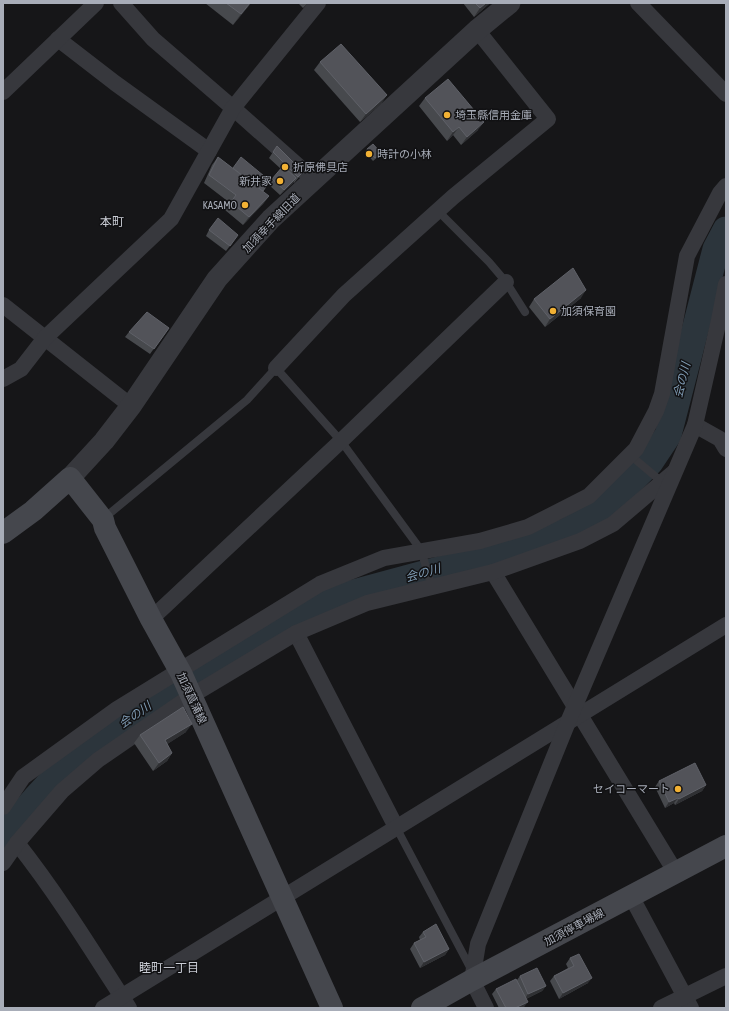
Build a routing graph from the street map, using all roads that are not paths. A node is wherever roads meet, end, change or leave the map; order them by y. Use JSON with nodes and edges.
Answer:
{"nodes":[{"id":1,"x":96,"y":3,"type":"edge"},
{"id":2,"x":121,"y":3,"type":"edge"},
{"id":3,"x":318,"y":3,"type":"edge"},
{"id":4,"x":510,"y":3,"type":"edge"},
{"id":5,"x":638,"y":3,"type":"edge"},
{"id":6,"x":477,"y":30,"type":"junction"},
{"id":7,"x":58,"y":39,"type":"junction"},
{"id":8,"x":3,"y":92,"type":"edge"},
{"id":9,"x":726,"y":94,"type":"edge"},
{"id":10,"x":232,"y":108,"type":"junction"},
{"id":11,"x":210,"y":151,"type":"junction"},
{"id":12,"x":314,"y":180,"type":"junction"},
{"id":13,"x":726,"y":186,"type":"edge"},
{"id":14,"x":438,"y":211,"type":"junction"},
{"id":15,"x":506,"y":282,"type":"junction"},
{"id":16,"x":726,"y":284,"type":"edge"},
{"id":17,"x":3,"y":306,"type":"edge"},
{"id":18,"x":525,"y":312,"type":"dead end"},
{"id":19,"x":45,"y":338,"type":"junction"},
{"id":20,"x":276,"y":368,"type":"junction"},
{"id":21,"x":3,"y":379,"type":"edge"},
{"id":22,"x":131,"y":406,"type":"junction"},
{"id":23,"x":695,"y":425,"type":"junction"},
{"id":24,"x":341,"y":440,"type":"junction"},
{"id":25,"x":724,"y":441,"type":"edge"},
{"id":26,"x":630,"y":455,"type":"junction"},
{"id":27,"x":668,"y":477,"type":"junction"},
{"id":28,"x":70,"y":478,"type":"junction"},
{"id":29,"x":103,"y":520,"type":"junction"},
{"id":30,"x":3,"y":533,"type":"edge"},
{"id":31,"x":421,"y":550,"type":"junction"},
{"id":32,"x":493,"y":572,"type":"junction"},
{"id":33,"x":432,"y":587,"type":"junction"},
{"id":34,"x":151,"y":619,"type":"junction"},
{"id":35,"x":726,"y":625,"type":"edge"},
{"id":36,"x":296,"y":633,"type":"junction"},
{"id":37,"x":185,"y":683,"type":"junction"},
{"id":38,"x":574,"y":715,"type":"junction"},
{"id":39,"x":3,"y":807,"type":"edge"},
{"id":40,"x":396,"y":827,"type":"junction"},
{"id":41,"x":17,"y":843,"type":"junction"},
{"id":42,"x":726,"y":846,"type":"edge"},
{"id":43,"x":3,"y":863,"type":"edge"},
{"id":44,"x":676,"y":873,"type":"junction"},
{"id":45,"x":631,"y":896,"type":"junction"},
{"id":46,"x":281,"y":897,"type":"junction"},
{"id":47,"x":726,"y":976,"type":"edge"},
{"id":48,"x":473,"y":977,"type":"junction"},
{"id":49,"x":125,"y":1002,"type":"edge"},
{"id":50,"x":688,"y":1002,"type":"edge"},
{"id":51,"x":103,"y":1008,"type":"edge"},
{"id":52,"x":332,"y":1008,"type":"edge"},
{"id":53,"x":422,"y":1008,"type":"edge"},
{"id":54,"x":486,"y":1008,"type":"edge"},
{"id":55,"x":661,"y":1008,"type":"edge"}],
"edges":[{"from":1,"to":7,"type":"street"},
{"from":2,"to":10,"type":"street"},
{"from":3,"to":10,"type":"street"},
{"from":4,"to":6,"type":"street","name":"加須幸手線旧道"},
{"from":5,"to":9,"type":"street"},
{"from":6,"to":12,"type":"street","name":"加須幸手線旧道"},
{"from":6,"to":14,"type":"street"},
{"from":7,"to":8,"type":"street"},
{"from":7,"to":11,"type":"street"},
{"from":10,"to":11,"type":"street"},
{"from":10,"to":12,"type":"street"},
{"from":11,"to":19,"type":"street"},
{"from":12,"to":22,"type":"street","name":"加須幸手線旧道"},
{"from":13,"to":26,"type":"street"},
{"from":14,"to":15,"type":"lane"},
{"from":14,"to":20,"type":"street"},
{"from":15,"to":18,"type":"lane"},
{"from":15,"to":24,"type":"street"},
{"from":16,"to":23,"type":"street"},
{"from":17,"to":19,"type":"street"},
{"from":19,"to":21,"type":"street"},
{"from":19,"to":22,"type":"street"},
{"from":20,"to":24,"type":"lane"},
{"from":20,"to":29,"type":"lane"},
{"from":22,"to":28,"type":"street","name":"加須幸手線旧道"},
{"from":23,"to":25,"type":"street"},
{"from":23,"to":27,"type":"street"},
{"from":24,"to":31,"type":"lane"},
{"from":24,"to":34,"type":"street"},
{"from":26,"to":27,"type":"lane"},
{"from":26,"to":31,"type":"street"},
{"from":27,"to":32,"type":"street"},
{"from":27,"to":38,"type":"street"},
{"from":28,"to":29,"type":"main road","name":"加須菖蒲線"},
{"from":28,"to":30,"type":"main road"},
{"from":29,"to":34,"type":"main road","name":"加須菖蒲線"},
{"from":31,"to":33,"type":"lane"},
{"from":31,"to":37,"type":"street"},
{"from":32,"to":33,"type":"street"},
{"from":32,"to":38,"type":"street"},
{"from":33,"to":36,"type":"street"},
{"from":34,"to":37,"type":"main road","name":"加須菖蒲線"},
{"from":35,"to":38,"type":"street"},
{"from":36,"to":37,"type":"street"},
{"from":36,"to":40,"type":"street"},
{"from":37,"to":39,"type":"street"},
{"from":37,"to":41,"type":"street"},
{"from":37,"to":46,"type":"main road","name":"加須菖蒲線"},
{"from":38,"to":40,"type":"street"},
{"from":38,"to":44,"type":"street"},
{"from":38,"to":48,"type":"street"},
{"from":40,"to":46,"type":"street"},
{"from":40,"to":48,"type":"lane"},
{"from":41,"to":43,"type":"street"},
{"from":41,"to":49,"type":"street"},
{"from":42,"to":44,"type":"main road","name":"加須停車場線"},
{"from":44,"to":45,"type":"main road","name":"加須停車場線"},
{"from":45,"to":48,"type":"main road","name":"加須停車場線"},
{"from":45,"to":50,"type":"street"},
{"from":46,"to":49,"type":"street"},
{"from":46,"to":52,"type":"main road","name":"加須菖蒲線"},
{"from":47,"to":50,"type":"street"},
{"from":48,"to":53,"type":"main road","name":"加須停車場線"},
{"from":48,"to":54,"type":"street"},
{"from":49,"to":51,"type":"street"},
{"from":50,"to":55,"type":"street"}]}
